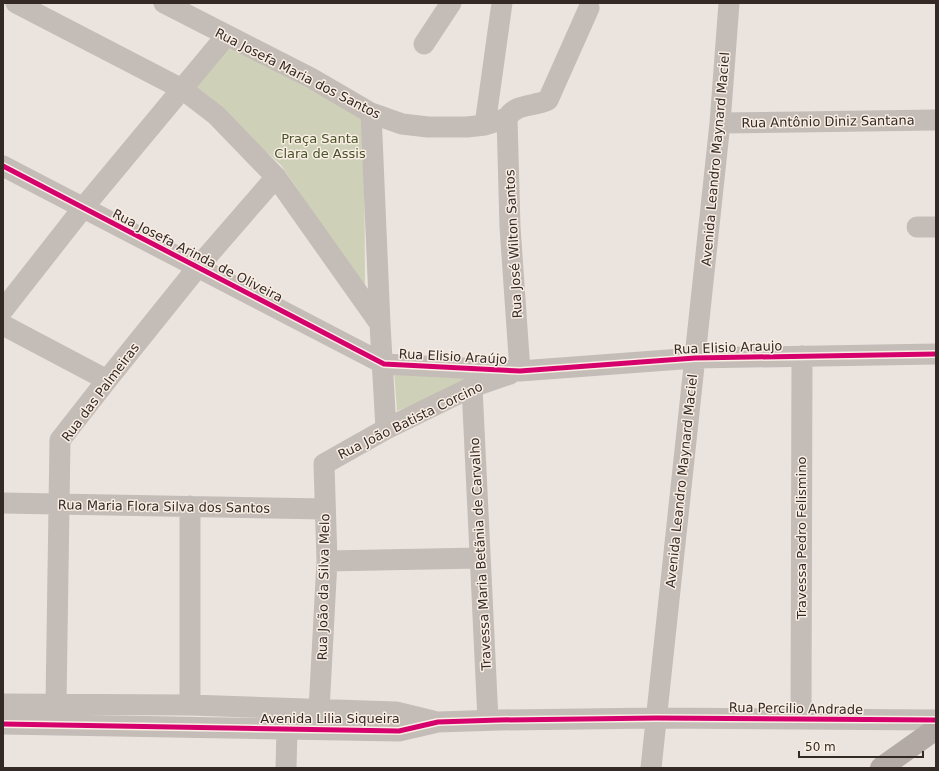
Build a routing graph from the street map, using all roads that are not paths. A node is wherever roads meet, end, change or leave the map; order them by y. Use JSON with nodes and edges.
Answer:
{"nodes":[{"id":1,"x":16,"y":3,"type":"edge"},
{"id":2,"x":164,"y":3,"type":"edge"},
{"id":3,"x":451,"y":3,"type":"edge"},
{"id":4,"x":502,"y":3,"type":"edge"},
{"id":5,"x":729,"y":3,"type":"edge"},
{"id":6,"x":589,"y":8,"type":"dead end"},
{"id":7,"x":43,"y":9,"type":"edge"},
{"id":8,"x":226,"y":36,"type":"junction"},
{"id":9,"x":424,"y":44,"type":"dead end"},
{"id":10,"x":182,"y":89,"type":"junction"},
{"id":11,"x":371,"y":113,"type":"junction"},
{"id":12,"x":507,"y":118,"type":"junction"},
{"id":13,"x":936,"y":120,"type":"edge"},
{"id":14,"x":720,"y":123,"type":"junction"},
{"id":15,"x":485,"y":125,"type":"junction"},
{"id":16,"x":3,"y":166,"type":"edge"},
{"id":17,"x":276,"y":177,"type":"junction"},
{"id":18,"x":84,"y":208,"type":"junction"},
{"id":19,"x":198,"y":268,"type":"junction"},
{"id":20,"x":3,"y":310,"type":"edge"},
{"id":21,"x":380,"y":324,"type":"junction"},
{"id":22,"x":3,"y":325,"type":"edge"},
{"id":23,"x":936,"y":354,"type":"edge"},
{"id":24,"x":802,"y":356,"type":"junction"},
{"id":25,"x":695,"y":358,"type":"junction"},
{"id":26,"x":384,"y":364,"type":"junction"},
{"id":27,"x":520,"y":371,"type":"junction"},
{"id":28,"x":106,"y":380,"type":"junction"},
{"id":29,"x":472,"y":387,"type":"junction"},
{"id":30,"x":386,"y":430,"type":"junction"},
{"id":31,"x":324,"y":464,"type":"joint"},
{"id":32,"x":3,"y":503,"type":"edge"},
{"id":33,"x":59,"y":504,"type":"junction"},
{"id":34,"x":190,"y":506,"type":"junction"},
{"id":35,"x":325,"y":508,"type":"junction"},
{"id":36,"x":480,"y":558,"type":"junction"},
{"id":37,"x":327,"y":561,"type":"junction"},
{"id":38,"x":3,"y":704,"type":"edge"},
{"id":39,"x":56,"y":704,"type":"junction"},
{"id":40,"x":190,"y":705,"type":"junction"},
{"id":41,"x":319,"y":710,"type":"junction"},
{"id":42,"x":656,"y":718,"type":"junction"},
{"id":43,"x":801,"y":719,"type":"junction"},
{"id":44,"x":488,"y":720,"type":"junction"},
{"id":45,"x":936,"y":720,"type":"edge"},
{"id":46,"x":438,"y":722,"type":"junction"},
{"id":47,"x":3,"y":724,"type":"edge"},
{"id":48,"x":287,"y":729,"type":"junction"},
{"id":49,"x":936,"y":729,"type":"edge"},
{"id":50,"x":286,"y":768,"type":"edge"},
{"id":51,"x":651,"y":768,"type":"edge"},
{"id":52,"x":881,"y":768,"type":"edge"}],
"edges":[{"from":1,"to":7,"type":"street"},
{"from":2,"to":8,"type":"street","name":"Rua Josefa Maria dos Santos"},
{"from":3,"to":9,"type":"street"},
{"from":4,"to":15,"type":"street"},
{"from":5,"to":14,"type":"street","name":"Avenida Leandro Maynard Maciel"},
{"from":6,"to":12,"type":"street","name":"Rua Josefa Maria dos Santos"},
{"from":7,"to":10,"type":"street"},
{"from":8,"to":10,"type":"street"},
{"from":8,"to":11,"type":"street","name":"Rua Josefa Maria dos Santos"},
{"from":10,"to":17,"type":"street"},
{"from":10,"to":18,"type":"street"},
{"from":11,"to":15,"type":"street","name":"Rua Josefa Maria dos Santos"},
{"from":11,"to":21,"type":"street"},
{"from":12,"to":15,"type":"street","name":"Rua Josefa Maria dos Santos"},
{"from":12,"to":27,"type":"street","name":"Rua José Wilton Santos"},
{"from":13,"to":14,"type":"street","name":"Rua Antônio Diniz Santana"},
{"from":14,"to":25,"type":"street","name":"Avenida Leandro Maynard Maciel"},
{"from":16,"to":18,"type":"street","name":"Rua Josefa Arinda de Oliveira"},
{"from":17,"to":19,"type":"street","name":"Rua das Palmeiras"},
{"from":17,"to":21,"type":"street"},
{"from":18,"to":19,"type":"street","name":"Rua Josefa Arinda de Oliveira"},
{"from":18,"to":20,"type":"street"},
{"from":19,"to":26,"type":"street","name":"Rua Josefa Arinda de Oliveira"},
{"from":19,"to":28,"type":"street","name":"Rua das Palmeiras"},
{"from":21,"to":26,"type":"street"},
{"from":22,"to":28,"type":"street"},
{"from":23,"to":24,"type":"street","name":"Rua Elisio Araujo"},
{"from":24,"to":25,"type":"street","name":"Rua Elisio Araujo"},
{"from":24,"to":43,"type":"street","name":"Travessa Pedro Felismino"},
{"from":25,"to":27,"type":"street","name":"Rua Elisio Araujo"},
{"from":25,"to":42,"type":"street","name":"Avenida Leandro Maynard Maciel"},
{"from":26,"to":27,"type":"street","name":"Rua Elisio Araújo"},
{"from":26,"to":30,"type":"street"},
{"from":27,"to":29,"type":"street","name":"Rua João Batista Corcino"},
{"from":28,"to":33,"type":"street","name":"Rua das Palmeiras"},
{"from":29,"to":30,"type":"street","name":"Rua João Batista Corcino"},
{"from":29,"to":36,"type":"street","name":"Travessa Maria Betãnia de Carvalho"},
{"from":30,"to":31,"type":"street","name":"Rua João Batista Corcino"},
{"from":31,"to":35,"type":"street","name":"Rua João da Silva Melo"},
{"from":32,"to":33,"type":"street","name":"Rua Maria Flora Silva dos Santos"},
{"from":33,"to":34,"type":"street","name":"Rua Maria Flora Silva dos Santos"},
{"from":33,"to":39,"type":"street","name":"Rua das Palmeiras"},
{"from":34,"to":35,"type":"street","name":"Rua Maria Flora Silva dos Santos"},
{"from":34,"to":40,"type":"street"},
{"from":35,"to":37,"type":"street","name":"Rua João da Silva Melo"},
{"from":36,"to":37,"type":"street"},
{"from":36,"to":44,"type":"street","name":"Travessa Maria Betãnia de Carvalho"},
{"from":37,"to":41,"type":"street","name":"Rua João da Silva Melo"},
{"from":38,"to":39,"type":"street","name":"Avenida Lilia Siqueira"},
{"from":39,"to":40,"type":"street","name":"Avenida Lilia Siqueira"},
{"from":40,"to":41,"type":"street","name":"Avenida Lilia Siqueira"},
{"from":41,"to":46,"type":"street","name":"Avenida Lilia Siqueira"},
{"from":42,"to":43,"type":"street","name":"Rua Percilio Andrade"},
{"from":42,"to":44,"type":"street","name":"Avenida Lilia Siqueira"},
{"from":42,"to":51,"type":"street","name":"Avenida Leandro Maynard Maciel"},
{"from":43,"to":45,"type":"street","name":"Rua Percilio Andrade"},
{"from":44,"to":46,"type":"street","name":"Avenida Lilia Siqueira"},
{"from":46,"to":48,"type":"street","name":"Avenida Lilia Siqueira"},
{"from":47,"to":48,"type":"street","name":"Avenida Lilia Siqueira"},
{"from":48,"to":50,"type":"street"},
{"from":49,"to":52,"type":"main road"}]}
